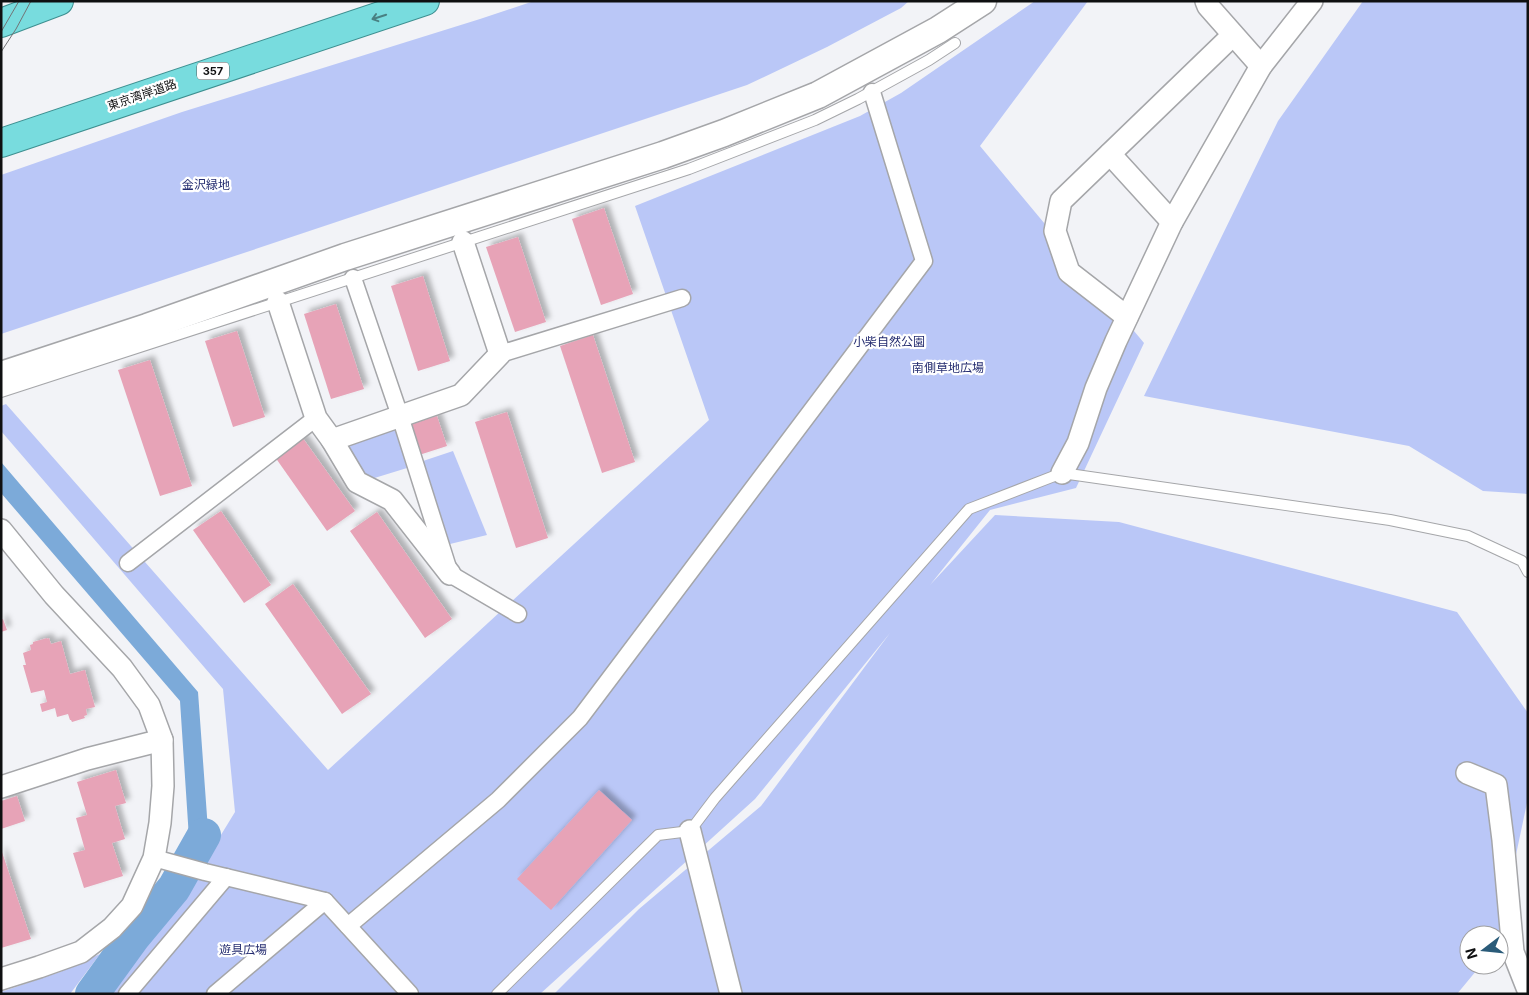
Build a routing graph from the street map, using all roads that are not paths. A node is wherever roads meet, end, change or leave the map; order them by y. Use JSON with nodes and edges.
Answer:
{"nodes":[{"id":1,"x":59,"y":1,"type":"edge"},
{"id":2,"x":425,"y":1,"type":"edge"},
{"id":3,"x":983,"y":1,"type":"edge"},
{"id":4,"x":1312,"y":1,"type":"edge"},
{"id":5,"x":1209,"y":3,"type":"edge"},
{"id":6,"x":1,"y":24,"type":"edge"},
{"id":7,"x":1233,"y":35,"type":"junction"},
{"id":8,"x":955,"y":43,"type":"dead end"},
{"id":9,"x":1261,"y":66,"type":"junction"},
{"id":10,"x":160,"y":89,"type":"junction"},
{"id":11,"x":872,"y":92,"type":"junction"},
{"id":12,"x":1,"y":129,"type":"edge"},
{"id":13,"x":1,"y":142,"type":"edge"},
{"id":14,"x":1110,"y":154,"type":"junction"},
{"id":15,"x":1172,"y":222,"type":"junction"},
{"id":16,"x":463,"y":242,"type":"junction"},
{"id":17,"x":353,"y":278,"type":"junction"},
{"id":18,"x":682,"y":298,"type":"dead end"},
{"id":19,"x":278,"y":302,"type":"junction"},
{"id":20,"x":1127,"y":317,"type":"junction"},
{"id":21,"x":500,"y":354,"type":"junction"},
{"id":22,"x":1,"y":375,"type":"edge"},
{"id":23,"x":1,"y":392,"type":"edge"},
{"id":24,"x":400,"y":416,"type":"junction"},
{"id":25,"x":316,"y":418,"type":"junction"},
{"id":26,"x":332,"y":440,"type":"junction"},
{"id":27,"x":1062,"y":473,"type":"junction"},
{"id":28,"x":1,"y":530,"type":"edge"},
{"id":29,"x":128,"y":563,"type":"dead end"},
{"id":30,"x":1528,"y":572,"type":"edge"},
{"id":31,"x":450,"y":574,"type":"junction"},
{"id":32,"x":518,"y":614,"type":"dead end"},
{"id":33,"x":162,"y":740,"type":"junction"},
{"id":34,"x":1467,"y":773,"type":"dead end"},
{"id":35,"x":1,"y":787,"type":"edge"},
{"id":36,"x":690,"y":831,"type":"junction"},
{"id":37,"x":160,"y":860,"type":"junction"},
{"id":38,"x":226,"y":877,"type":"junction"},
{"id":39,"x":325,"y":901,"type":"junction"},
{"id":40,"x":348,"y":926,"type":"junction"},
{"id":41,"x":1,"y":978,"type":"edge"},
{"id":42,"x":1528,"y":990,"type":"edge"},
{"id":43,"x":127,"y":994,"type":"edge"},
{"id":44,"x":215,"y":994,"type":"edge"},
{"id":45,"x":410,"y":994,"type":"edge"},
{"id":46,"x":497,"y":994,"type":"edge"},
{"id":47,"x":731,"y":994,"type":"edge"}],
"edges":[{"from":1,"to":6,"type":"highway"},
{"from":2,"to":10,"type":"highway","name":"東京湾岸道路","number":"357","one_way":true},
{"from":3,"to":22,"type":"street"},
{"from":4,"to":9,"type":"street"},
{"from":5,"to":7,"type":"street"},
{"from":7,"to":9,"type":"street"},
{"from":7,"to":14,"type":"street"},
{"from":8,"to":11,"type":"lane"},
{"from":9,"to":15,"type":"street"},
{"from":10,"to":12,"type":"highway","number":"357"},
{"from":10,"to":13,"type":"highway","name":"東京湾岸道路","number":"357"},
{"from":11,"to":16,"type":"lane"},
{"from":11,"to":40,"type":"street"},
{"from":14,"to":15,"type":"street"},
{"from":14,"to":20,"type":"street"},
{"from":15,"to":20,"type":"street"},
{"from":16,"to":17,"type":"lane"},
{"from":16,"to":21,"type":"street"},
{"from":17,"to":19,"type":"lane"},
{"from":17,"to":24,"type":"street"},
{"from":18,"to":21,"type":"street"},
{"from":19,"to":23,"type":"lane"},
{"from":19,"to":25,"type":"street"},
{"from":20,"to":27,"type":"street"},
{"from":21,"to":24,"type":"street"},
{"from":24,"to":26,"type":"street"},
{"from":24,"to":31,"type":"street"},
{"from":25,"to":26,"type":"street"},
{"from":25,"to":29,"type":"street"},
{"from":26,"to":31,"type":"street"},
{"from":27,"to":30,"type":"lane"},
{"from":27,"to":36,"type":"lane"},
{"from":28,"to":33,"type":"street"},
{"from":31,"to":32,"type":"street"},
{"from":33,"to":35,"type":"street"},
{"from":33,"to":37,"type":"street"},
{"from":34,"to":42,"type":"street"},
{"from":36,"to":46,"type":"lane"},
{"from":36,"to":47,"type":"street"},
{"from":37,"to":38,"type":"street"},
{"from":37,"to":41,"type":"street"},
{"from":38,"to":39,"type":"street"},
{"from":38,"to":43,"type":"street"},
{"from":39,"to":40,"type":"street"},
{"from":39,"to":44,"type":"street"},
{"from":40,"to":45,"type":"street"}]}
